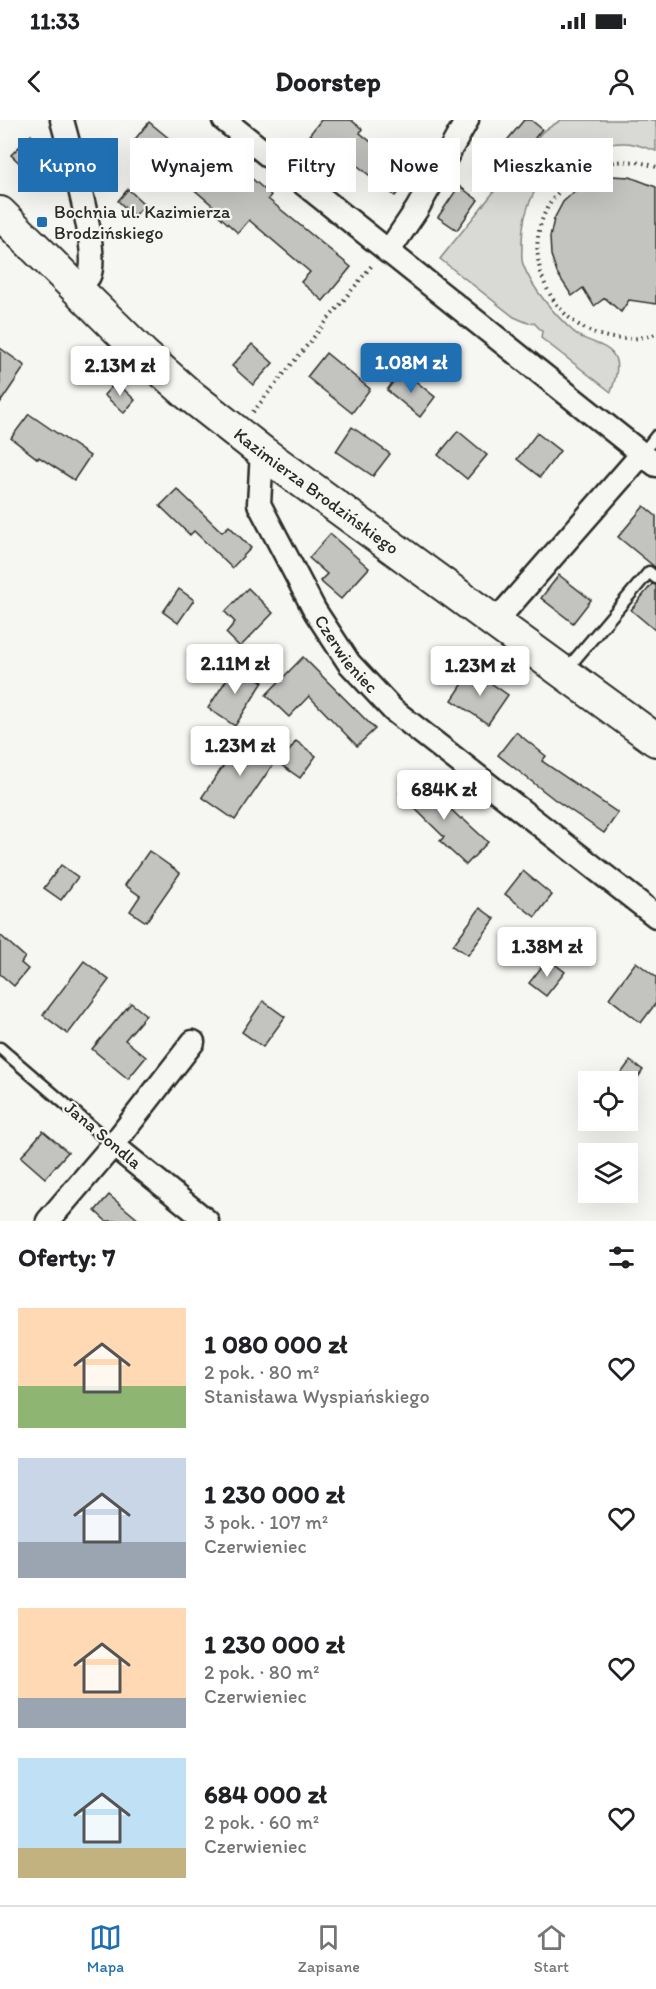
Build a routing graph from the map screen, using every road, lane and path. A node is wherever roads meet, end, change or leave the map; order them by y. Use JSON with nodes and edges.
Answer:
{"nodes":[{"id":1,"x":62,"y":120,"type":"edge"},
{"id":2,"x":224,"y":120,"type":"edge"},
{"id":3,"x":467,"y":120,"type":"edge"},
{"id":4,"x":656,"y":167,"type":"edge"},
{"id":5,"x":0,"y":213,"type":"edge"},
{"id":6,"x":388,"y":252,"type":"junction"},
{"id":7,"x":76,"y":289,"type":"junction"},
{"id":8,"x":656,"y":334,"type":"edge"},
{"id":9,"x":248,"y":417,"type":"dead end"},
{"id":10,"x":656,"y":436,"type":"edge"},
{"id":11,"x":262,"y":452,"type":"junction"},
{"id":12,"x":649,"y":459,"type":"edge"},
{"id":13,"x":656,"y":578,"type":"edge"},
{"id":14,"x":495,"y":622,"type":"junction"},
{"id":15,"x":564,"y":673,"type":"junction"},
{"id":16,"x":656,"y":740,"type":"edge"},
{"id":17,"x":656,"y":916,"type":"edge"},
{"id":18,"x":193,"y":1041,"type":"dead end"},
{"id":19,"x":0,"y":1048,"type":"edge"},
{"id":20,"x":113,"y":1145,"type":"junction"},
{"id":21,"x":48,"y":1221,"type":"edge"},
{"id":22,"x":207,"y":1221,"type":"edge"}],
"edges":[{"from":1,"to":7,"type":"street"},
{"from":2,"to":6,"type":"street"},
{"from":3,"to":6,"type":"street"},
{"from":4,"to":8,"type":"path"},
{"from":5,"to":7,"type":"main road","name":"Kazimierza Brodzińskiego"},
{"from":6,"to":9,"type":"path"},
{"from":6,"to":12,"type":"street"},
{"from":7,"to":11,"type":"main road","name":"Kazimierza Brodzińskiego"},
{"from":10,"to":12,"type":"lane"},
{"from":11,"to":14,"type":"main road","name":"Kazimierza Brodzińskiego"},
{"from":11,"to":17,"type":"street","name":"Czerwieniec"},
{"from":12,"to":14,"type":"street"},
{"from":13,"to":15,"type":"lane"},
{"from":14,"to":15,"type":"main road","name":"Kazimierza Brodzińskiego"},
{"from":15,"to":16,"type":"main road","name":"Kazimierza Brodzińskiego"},
{"from":18,"to":20,"type":"street"},
{"from":19,"to":20,"type":"lane","name":"Jana Sondla"},
{"from":20,"to":21,"type":"street"},
{"from":20,"to":22,"type":"street","name":"Jana Sondla"}]}
